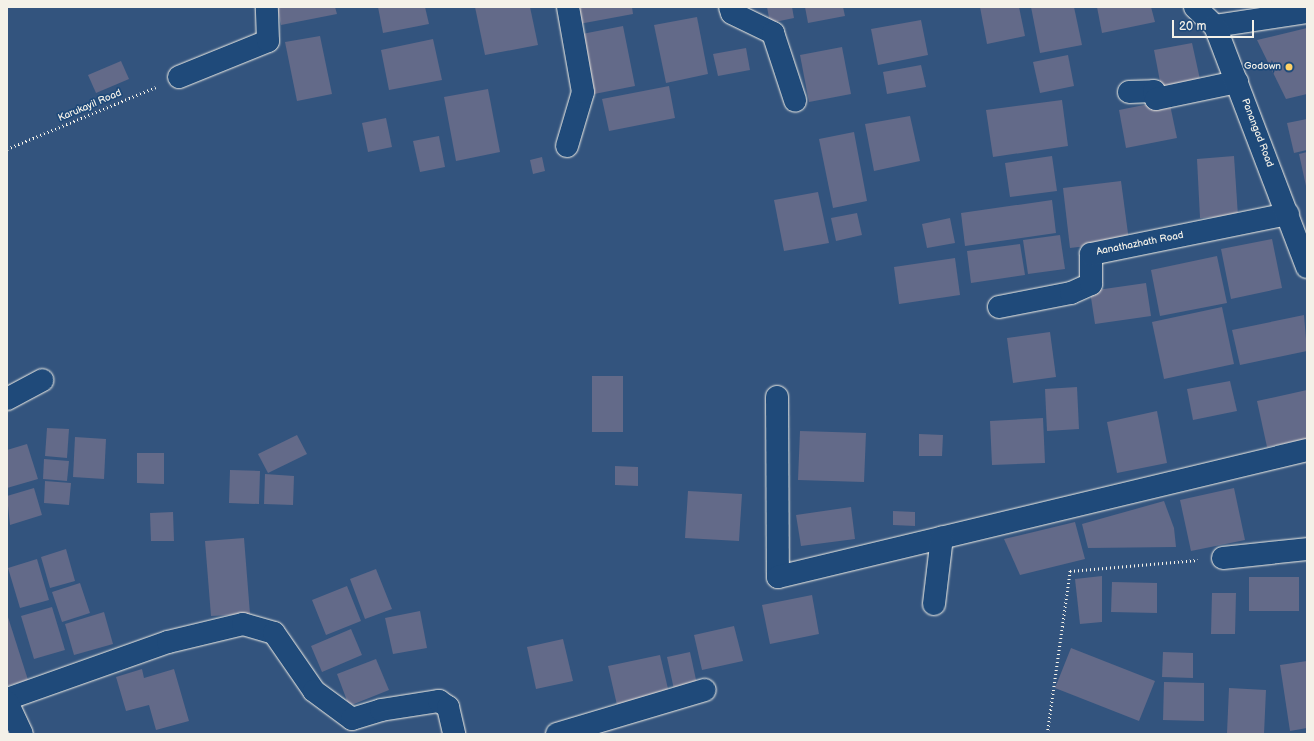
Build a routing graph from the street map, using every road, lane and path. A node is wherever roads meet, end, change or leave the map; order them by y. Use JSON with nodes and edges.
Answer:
{"nodes":[{"id":1,"x":267,"y":7,"type":"edge"},
{"id":2,"x":568,"y":7,"type":"edge"},
{"id":3,"x":1196,"y":7,"type":"edge"},
{"id":4,"x":731,"y":10,"type":"edge"},
{"id":5,"x":1307,"y":12,"type":"edge"},
{"id":6,"x":1215,"y":26,"type":"junction"},
{"id":7,"x":179,"y":77,"type":"joint"},
{"id":8,"x":1237,"y":82,"type":"junction"},
{"id":9,"x":1129,"y":92,"type":"dead end"},
{"id":10,"x":794,"y":100,"type":"dead end"},
{"id":11,"x":567,"y":146,"type":"dead end"},
{"id":12,"x":7,"y":149,"type":"edge"},
{"id":13,"x":1288,"y":214,"type":"junction"},
{"id":14,"x":1307,"y":267,"type":"edge"},
{"id":15,"x":999,"y":307,"type":"dead end"},
{"id":16,"x":42,"y":380,"type":"dead end"},
{"id":17,"x":777,"y":397,"type":"dead end"},
{"id":18,"x":7,"y":399,"type":"edge"},
{"id":19,"x":1307,"y":450,"type":"edge"},
{"id":20,"x":942,"y":537,"type":"junction"},
{"id":21,"x":1307,"y":549,"type":"edge"},
{"id":22,"x":1223,"y":558,"type":"joint"},
{"id":23,"x":934,"y":604,"type":"dead end"},
{"id":24,"x":705,"y":690,"type":"dead end"},
{"id":25,"x":7,"y":698,"type":"edge"},
{"id":26,"x":7,"y":702,"type":"edge"},
{"id":27,"x":22,"y":734,"type":"edge"},
{"id":28,"x":454,"y":734,"type":"edge"},
{"id":29,"x":557,"y":734,"type":"edge"},
{"id":30,"x":1047,"y":734,"type":"edge"}],
"edges":[{"from":1,"to":7,"type":"street"},
{"from":2,"to":11,"type":"street"},
{"from":3,"to":6,"type":"street","name":"Panangad Road"},
{"from":4,"to":10,"type":"street"},
{"from":5,"to":6,"type":"street"},
{"from":6,"to":8,"type":"street","name":"Panangad Road"},
{"from":7,"to":12,"type":"path","name":"Karukayil Road"},
{"from":8,"to":9,"type":"street"},
{"from":8,"to":13,"type":"street","name":"Panangad Road"},
{"from":13,"to":14,"type":"street","name":"Panangad Road"},
{"from":13,"to":15,"type":"street","name":"Aanathazhath Road"},
{"from":16,"to":18,"type":"street"},
{"from":17,"to":20,"type":"street"},
{"from":19,"to":20,"type":"street"},
{"from":20,"to":23,"type":"street"},
{"from":21,"to":22,"type":"street"},
{"from":22,"to":30,"type":"path"},
{"from":24,"to":29,"type":"street"},
{"from":25,"to":28,"type":"street"},
{"from":26,"to":27,"type":"street"}]}
